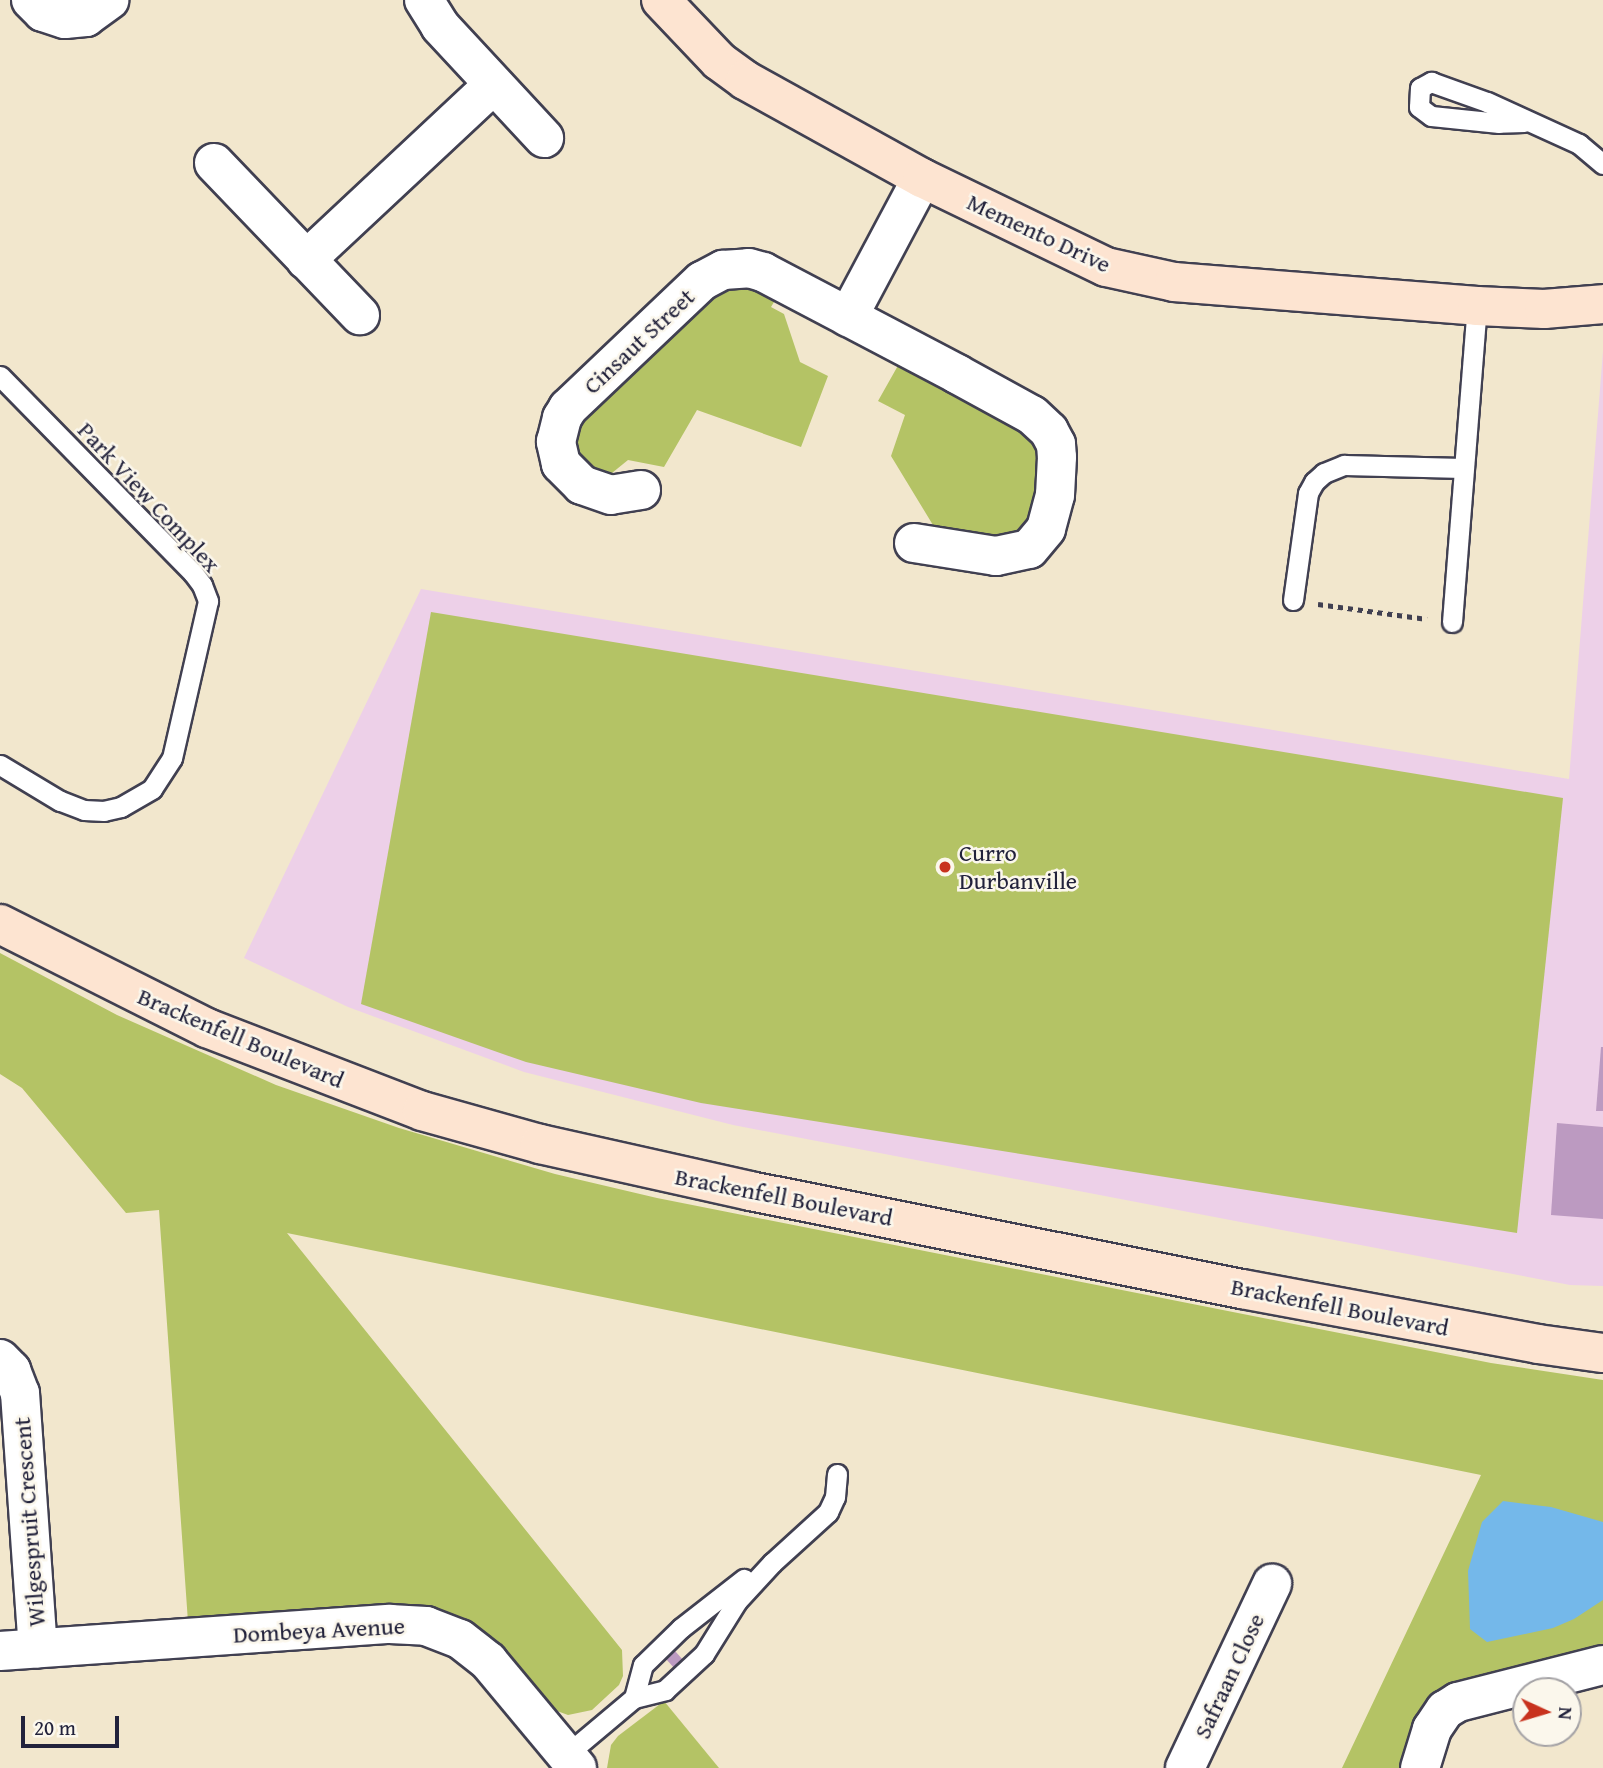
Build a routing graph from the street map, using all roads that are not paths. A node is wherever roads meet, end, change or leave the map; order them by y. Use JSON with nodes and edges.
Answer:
{"nodes":[{"id":1,"x":30,"y":0,"type":"edge"},
{"id":2,"x":109,"y":0,"type":"edge"},
{"id":3,"x":424,"y":0,"type":"edge"},
{"id":4,"x":661,"y":0,"type":"edge"},
{"id":5,"x":492,"y":86,"type":"junction"},
{"id":6,"x":1524,"y":122,"type":"junction"},
{"id":7,"x":544,"y":138,"type":"dead end"},
{"id":8,"x":214,"y":163,"type":"dead end"},
{"id":9,"x":1603,"y":164,"type":"edge"},
{"id":10,"x":922,"y":178,"type":"junction"},
{"id":11,"x":306,"y":260,"type":"junction"},
{"id":12,"x":1603,"y":304,"type":"edge"},
{"id":13,"x":1477,"y":306,"type":"junction"},
{"id":14,"x":360,"y":315,"type":"dead end"},
{"id":15,"x":848,"y":317,"type":"junction"},
{"id":16,"x":0,"y":376,"type":"edge"},
{"id":17,"x":1463,"y":468,"type":"junction"},
{"id":18,"x":641,"y":490,"type":"dead end"},
{"id":19,"x":914,"y":543,"type":"dead end"},
{"id":20,"x":1293,"y":600,"type":"road end"},
{"id":21,"x":1452,"y":622,"type":"road end"},
{"id":22,"x":0,"y":765,"type":"edge"},
{"id":23,"x":0,"y":924,"type":"edge"},
{"id":24,"x":1603,"y":1353,"type":"edge"},
{"id":25,"x":0,"y":1360,"type":"edge"},
{"id":26,"x":837,"y":1474,"type":"dead end"},
{"id":27,"x":772,"y":1563,"type":"junction"},
{"id":28,"x":1272,"y":1584,"type":"dead end"},
{"id":29,"x":38,"y":1648,"type":"junction"},
{"id":30,"x":0,"y":1651,"type":"edge"},
{"id":31,"x":1603,"y":1665,"type":"edge"},
{"id":32,"x":634,"y":1698,"type":"junction"},
{"id":33,"x":572,"y":1762,"type":"edge"},
{"id":34,"x":1185,"y":1768,"type":"edge"},
{"id":35,"x":1420,"y":1768,"type":"edge"}],
"edges":[{"from":1,"to":2,"type":"street"},
{"from":3,"to":5,"type":"street"},
{"from":4,"to":10,"type":"street","name":"Memento Drive"},
{"from":5,"to":7,"type":"street"},
{"from":5,"to":11,"type":"street"},
{"from":6,"to":6,"type":"lane"},
{"from":6,"to":9,"type":"lane"},
{"from":8,"to":11,"type":"street"},
{"from":10,"to":13,"type":"street","name":"Memento Drive"},
{"from":10,"to":15,"type":"street"},
{"from":11,"to":14,"type":"street"},
{"from":12,"to":13,"type":"street","name":"Memento Drive"},
{"from":13,"to":17,"type":"lane"},
{"from":15,"to":18,"type":"street","name":"Cinsaut Street"},
{"from":15,"to":19,"type":"street","name":"Cinsaut Street"},
{"from":16,"to":22,"type":"lane","name":"Park View Complex"},
{"from":17,"to":20,"type":"lane"},
{"from":17,"to":21,"type":"lane"},
{"from":23,"to":24,"type":"street","name":"Brackenfell Boulevard"},
{"from":25,"to":29,"type":"street","name":"Wilgespruit Crescent"},
{"from":26,"to":27,"type":"lane"},
{"from":27,"to":32,"type":"lane"},
{"from":27,"to":32,"type":"lane"},
{"from":28,"to":34,"type":"street","name":"Safraan Close"},
{"from":29,"to":30,"type":"street","name":"Dombeya Avenue"},
{"from":29,"to":33,"type":"street","name":"Dombeya Avenue"},
{"from":31,"to":35,"type":"street"},
{"from":32,"to":33,"type":"lane"}]}
